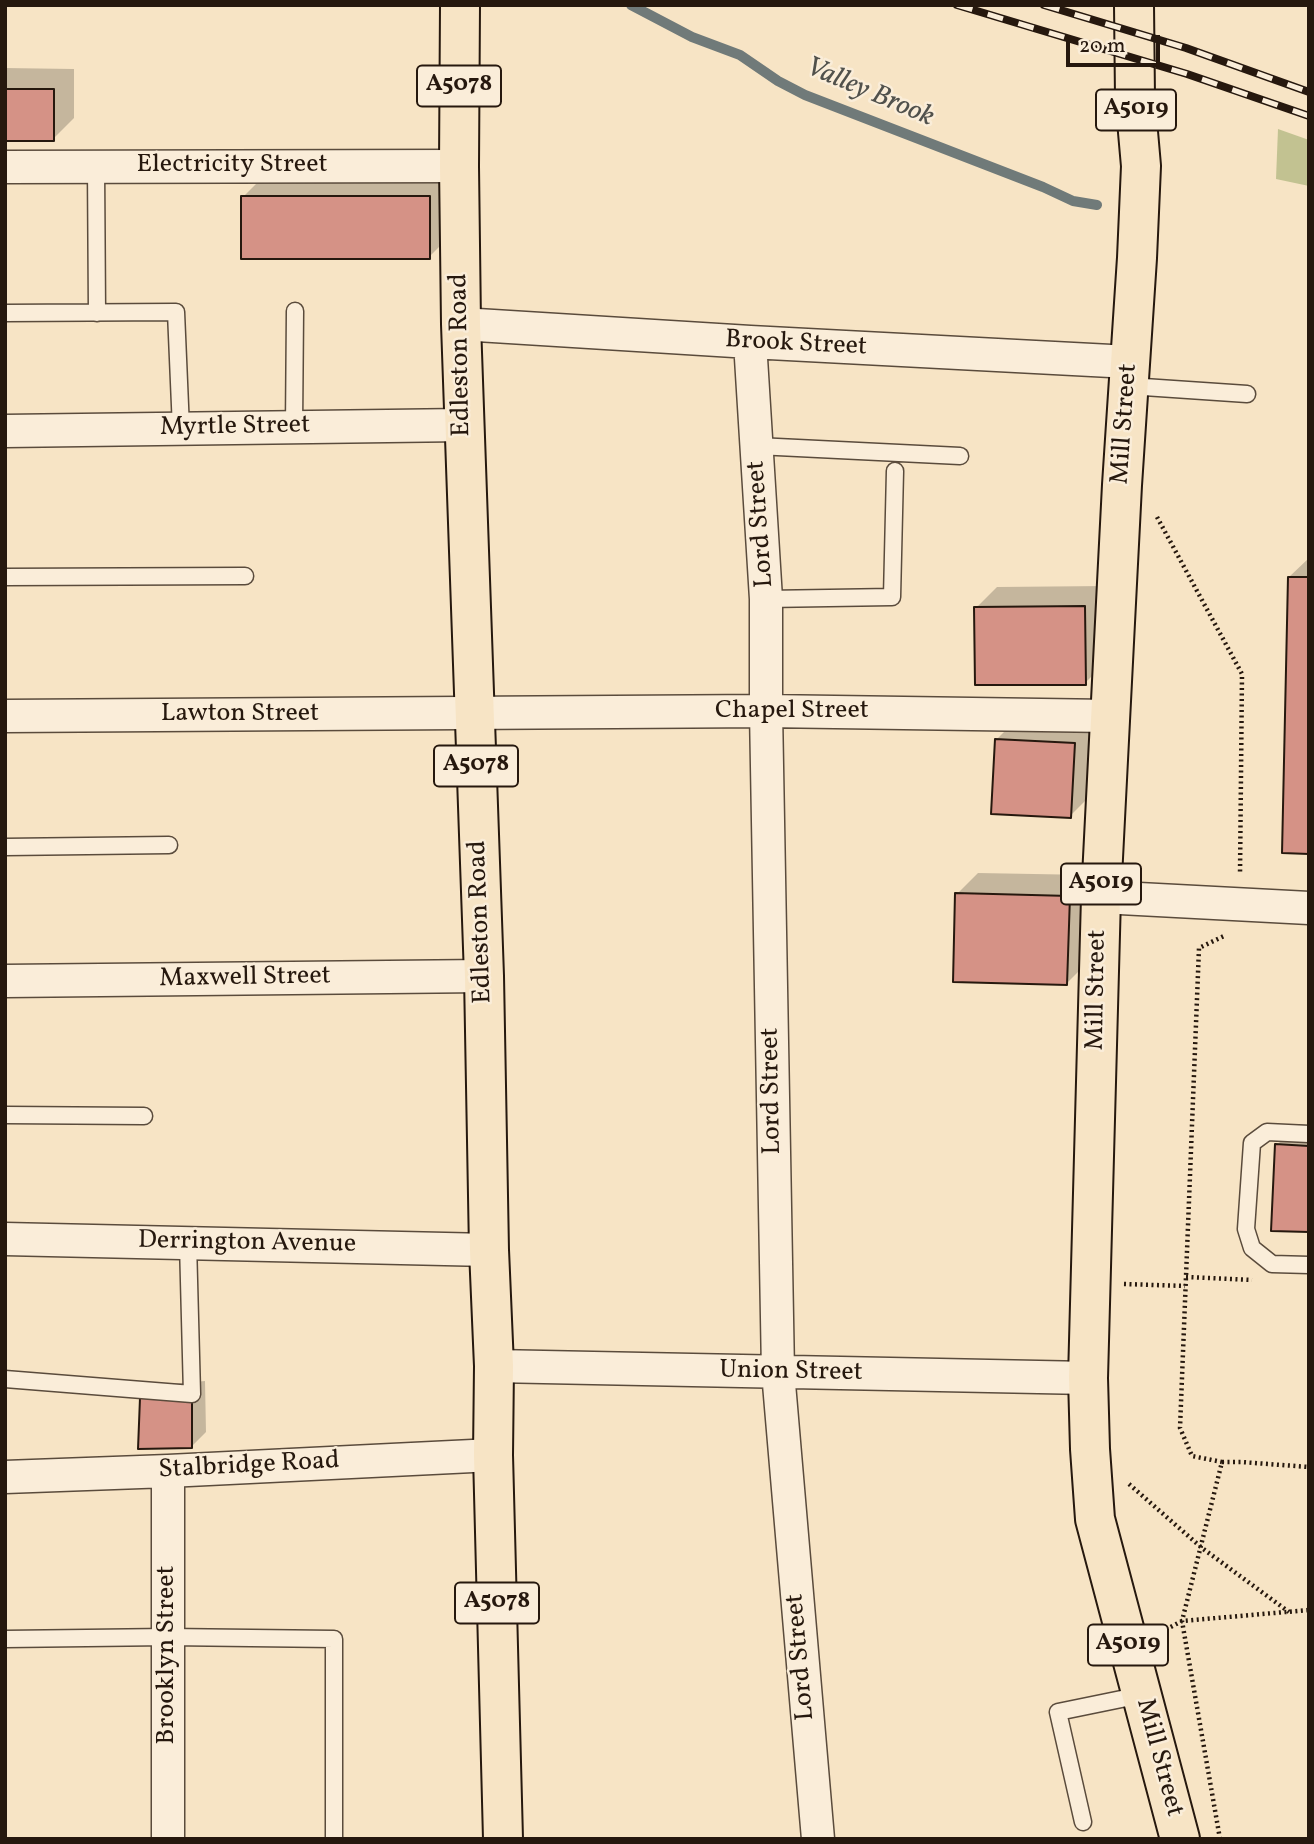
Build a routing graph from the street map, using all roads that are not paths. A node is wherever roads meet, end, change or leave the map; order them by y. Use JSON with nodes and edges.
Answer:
{"nodes":[{"id":1,"x":460,"y":5,"type":"edge"},
{"id":2,"x":1134,"y":5,"type":"edge"},
{"id":3,"x":459,"y":166,"type":"junction"},
{"id":4,"x":5,"y":167,"type":"edge"},
{"id":5,"x":96,"y":167,"type":"junction"},
{"id":6,"x":295,"y":311,"type":"dead end"},
{"id":7,"x":5,"y":313,"type":"edge"},
{"id":8,"x":97,"y":313,"type":"junction"},
{"id":9,"x":461,"y":324,"type":"junction"},
{"id":10,"x":750,"y":342,"type":"junction"},
{"id":11,"x":1130,"y":374,"type":"junction"},
{"id":12,"x":1247,"y":394,"type":"dead end"},
{"id":13,"x":464,"y":425,"type":"junction"},
{"id":14,"x":294,"y":427,"type":"junction"},
{"id":15,"x":181,"y":429,"type":"junction"},
{"id":16,"x":5,"y":431,"type":"edge"},
{"id":17,"x":757,"y":446,"type":"junction"},
{"id":18,"x":960,"y":456,"type":"dead end"},
{"id":19,"x":895,"y":471,"type":"dead end"},
{"id":20,"x":245,"y":576,"type":"dead end"},
{"id":21,"x":5,"y":577,"type":"edge"},
{"id":22,"x":766,"y":599,"type":"junction"},
{"id":23,"x":766,"y":711,"type":"junction"},
{"id":24,"x":474,"y":714,"type":"junction"},
{"id":25,"x":5,"y":716,"type":"edge"},
{"id":26,"x":1110,"y":716,"type":"junction"},
{"id":27,"x":169,"y":845,"type":"dead end"},
{"id":28,"x":5,"y":847,"type":"edge"},
{"id":29,"x":1101,"y":897,"type":"junction"},
{"id":30,"x":1309,"y":908,"type":"edge"},
{"id":31,"x":484,"y":976,"type":"junction"},
{"id":32,"x":5,"y":981,"type":"edge"},
{"id":33,"x":5,"y":1115,"type":"edge"},
{"id":34,"x":144,"y":1116,"type":"dead end"},
{"id":35,"x":1309,"y":1134,"type":"edge"},
{"id":36,"x":5,"y":1239,"type":"edge"},
{"id":37,"x":188,"y":1243,"type":"junction"},
{"id":38,"x":488,"y":1250,"type":"junction"},
{"id":39,"x":1309,"y":1265,"type":"edge"},
{"id":40,"x":494,"y":1366,"type":"junction"},
{"id":41,"x":778,"y":1373,"type":"junction"},
{"id":42,"x":1088,"y":1378,"type":"junction"},
{"id":43,"x":5,"y":1379,"type":"edge"},
{"id":44,"x":493,"y":1455,"type":"junction"},
{"id":45,"x":168,"y":1471,"type":"junction"},
{"id":46,"x":5,"y":1477,"type":"edge"},
{"id":47,"x":168,"y":1637,"type":"junction"},
{"id":48,"x":5,"y":1639,"type":"edge"},
{"id":49,"x":1142,"y":1695,"type":"junction"},
{"id":50,"x":1083,"y":1822,"type":"dead end"},
{"id":51,"x":168,"y":1839,"type":"edge"},
{"id":52,"x":334,"y":1839,"type":"edge"},
{"id":53,"x":503,"y":1839,"type":"edge"},
{"id":54,"x":818,"y":1839,"type":"edge"},
{"id":55,"x":1180,"y":1839,"type":"edge"}],
"edges":[{"from":1,"to":3,"type":"main road","name":"Edleston Road","number":"A5078"},
{"from":2,"to":11,"type":"main road","name":"Mill Street","number":"A5019"},
{"from":3,"to":5,"type":"street","name":"Electricity Street"},
{"from":3,"to":9,"type":"main road","name":"Edleston Road","number":"A5078"},
{"from":4,"to":5,"type":"street","name":"Electricity Street"},
{"from":5,"to":8,"type":"lane"},
{"from":6,"to":14,"type":"lane"},
{"from":7,"to":8,"type":"lane"},
{"from":8,"to":15,"type":"lane"},
{"from":9,"to":10,"type":"street","name":"Brook Street"},
{"from":9,"to":13,"type":"main road","name":"Edleston Road","number":"A5078"},
{"from":10,"to":11,"type":"street","name":"Brook Street"},
{"from":10,"to":17,"type":"street","name":"Lord Street"},
{"from":11,"to":12,"type":"lane"},
{"from":11,"to":26,"type":"main road","name":"Mill Street","number":"A5019"},
{"from":13,"to":14,"type":"street","name":"Myrtle Street"},
{"from":13,"to":24,"type":"main road","name":"Edleston Road","number":"A5078"},
{"from":14,"to":15,"type":"street","name":"Myrtle Street"},
{"from":15,"to":16,"type":"street","name":"Myrtle Street"},
{"from":17,"to":18,"type":"lane"},
{"from":17,"to":22,"type":"street","name":"Lord Street"},
{"from":19,"to":22,"type":"lane"},
{"from":20,"to":21,"type":"lane"},
{"from":22,"to":23,"type":"street","name":"Lord Street"},
{"from":23,"to":24,"type":"street","name":"Chapel Street"},
{"from":23,"to":26,"type":"street","name":"Chapel Street"},
{"from":23,"to":41,"type":"street","name":"Lord Street"},
{"from":24,"to":25,"type":"street","name":"Lawton Street"},
{"from":24,"to":31,"type":"main road","name":"Edleston Road","number":"A5078"},
{"from":26,"to":29,"type":"main road","name":"Mill Street","number":"A5019"},
{"from":27,"to":28,"type":"lane"},
{"from":29,"to":30,"type":"street"},
{"from":29,"to":42,"type":"main road","name":"Mill Street","number":"A5019"},
{"from":31,"to":32,"type":"street","name":"Maxwell Street"},
{"from":31,"to":38,"type":"main road","name":"Edleston Road","number":"A5078"},
{"from":33,"to":34,"type":"lane"},
{"from":35,"to":39,"type":"lane"},
{"from":36,"to":37,"type":"street","name":"Derrington Avenue"},
{"from":37,"to":38,"type":"street","name":"Derrington Avenue"},
{"from":37,"to":43,"type":"lane"},
{"from":38,"to":40,"type":"main road","name":"Edleston Road","number":"A5078"},
{"from":40,"to":41,"type":"street","name":"Union Street"},
{"from":40,"to":44,"type":"main road","name":"Edleston Road","number":"A5078"},
{"from":41,"to":42,"type":"street","name":"Union Street"},
{"from":41,"to":54,"type":"street","name":"Lord Street"},
{"from":42,"to":49,"type":"main road","name":"Mill Street","number":"A5019"},
{"from":44,"to":45,"type":"street","name":"Stalbridge Road"},
{"from":44,"to":53,"type":"main road","name":"Edleston Road","number":"A5078"},
{"from":45,"to":46,"type":"street","name":"Stalbridge Road"},
{"from":45,"to":47,"type":"street","name":"Brooklyn Street"},
{"from":47,"to":48,"type":"lane"},
{"from":47,"to":51,"type":"street","name":"Brooklyn Street"},
{"from":47,"to":52,"type":"lane"},
{"from":49,"to":50,"type":"lane"},
{"from":49,"to":55,"type":"main road","name":"Mill Street","number":"A5019"}]}
